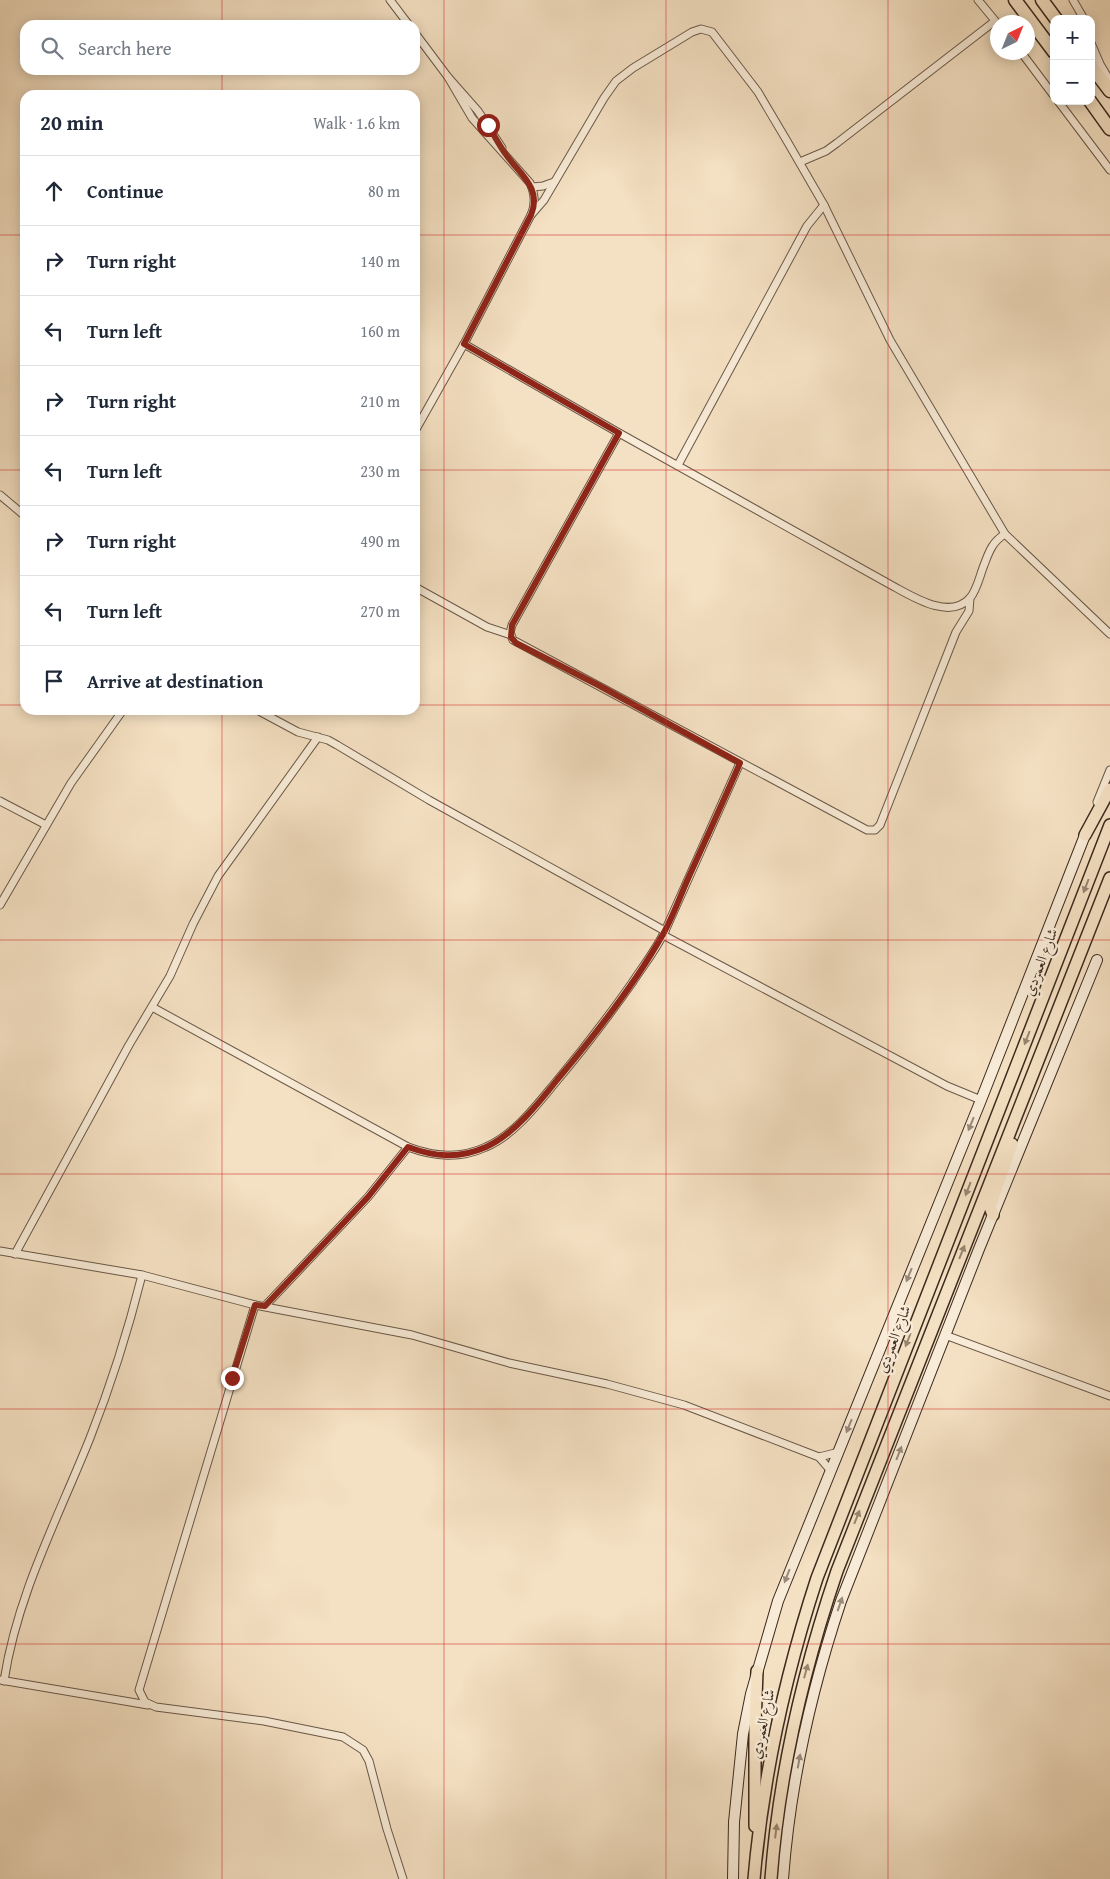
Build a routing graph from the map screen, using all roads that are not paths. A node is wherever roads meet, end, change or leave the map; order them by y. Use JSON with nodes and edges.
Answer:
{"nodes":[{"id":1,"x":390,"y":0,"type":"edge"},
{"id":2,"x":978,"y":0,"type":"edge"},
{"id":3,"x":1015,"y":0,"type":"edge"},
{"id":4,"x":1042,"y":0,"type":"edge"},
{"id":5,"x":1073,"y":0,"type":"edge"},
{"id":6,"x":990,"y":15,"type":"edge"},
{"id":7,"x":1053,"y":15,"type":"edge"},
{"id":8,"x":1082,"y":15,"type":"edge"},
{"id":9,"x":405,"y":20,"type":"edge"},
{"id":10,"x":990,"y":28,"type":"edge"},
{"id":11,"x":420,"y":40,"type":"edge"},
{"id":12,"x":1050,"y":47,"type":"edge"},
{"id":13,"x":1095,"y":52,"type":"edge"},
{"id":14,"x":1027,"y":60,"type":"edge"},
{"id":15,"x":1095,"y":71,"type":"edge"},
{"id":16,"x":1110,"y":81,"type":"edge"},
{"id":17,"x":1050,"y":91,"type":"edge"},
{"id":18,"x":1110,"y":91,"type":"edge"},
{"id":19,"x":1061,"y":105,"type":"edge"},
{"id":20,"x":1093,"y":105,"type":"edge"},
{"id":21,"x":1110,"y":129,"type":"edge"},
{"id":22,"x":800,"y":162,"type":"junction"},
{"id":23,"x":1110,"y":170,"type":"edge"},
{"id":24,"x":554,"y":182,"type":"junction"},
{"id":25,"x":532,"y":187,"type":"junction"},
{"id":26,"x":824,"y":205,"type":"junction"},
{"id":27,"x":531,"y":215,"type":"junction"},
{"id":28,"x":464,"y":344,"type":"junction"},
{"id":29,"x":420,"y":422,"type":"edge"},
{"id":30,"x":619,"y":433,"type":"junction"},
{"id":31,"x":678,"y":466,"type":"junction"},
{"id":32,"x":0,"y":495,"type":"edge"},
{"id":33,"x":20,"y":512,"type":"edge"},
{"id":34,"x":1005,"y":534,"type":"junction"},
{"id":35,"x":420,"y":590,"type":"edge"},
{"id":36,"x":970,"y":598,"type":"junction"},
{"id":37,"x":1110,"y":634,"type":"edge"},
{"id":38,"x":511,"y":635,"type":"junction"},
{"id":39,"x":119,"y":715,"type":"edge"},
{"id":40,"x":266,"y":715,"type":"edge"},
{"id":41,"x":318,"y":737,"type":"junction"},
{"id":42,"x":740,"y":763,"type":"junction"},
{"id":43,"x":1110,"y":770,"type":"edge"},
{"id":44,"x":1110,"y":788,"type":"edge"},
{"id":45,"x":0,"y":802,"type":"edge"},
{"id":46,"x":1110,"y":824,"type":"edge"},
{"id":47,"x":46,"y":825,"type":"junction"},
{"id":48,"x":1085,"y":835,"type":"junction"},
{"id":49,"x":1110,"y":878,"type":"edge"},
{"id":50,"x":1110,"y":889,"type":"edge"},
{"id":51,"x":0,"y":905,"type":"edge"},
{"id":52,"x":1099,"y":906,"type":"junction"},
{"id":53,"x":664,"y":933,"type":"junction"},
{"id":54,"x":1097,"y":960,"type":"dead end"},
{"id":55,"x":152,"y":1007,"type":"junction"},
{"id":56,"x":1024,"y":1095,"type":"junction"},
{"id":57,"x":981,"y":1100,"type":"junction"},
{"id":58,"x":408,"y":1147,"type":"junction"},
{"id":59,"x":993,"y":1216,"type":"junction"},
{"id":60,"x":0,"y":1251,"type":"edge"},
{"id":61,"x":15,"y":1254,"type":"junction"},
{"id":62,"x":142,"y":1275,"type":"junction"},
{"id":63,"x":255,"y":1305,"type":"junction"},
{"id":64,"x":265,"y":1306,"type":"junction"},
{"id":65,"x":945,"y":1335,"type":"junction"},
{"id":66,"x":1110,"y":1396,"type":"edge"},
{"id":67,"x":839,"y":1452,"type":"junction"},
{"id":68,"x":819,"y":1457,"type":"junction"},
{"id":69,"x":831,"y":1471,"type":"junction"},
{"id":70,"x":757,"y":1670,"type":"junction"},
{"id":71,"x":2,"y":1680,"type":"edge"},
{"id":72,"x":150,"y":1705,"type":"junction"},
{"id":73,"x":758,"y":1843,"type":"junction"},
{"id":74,"x":403,"y":1879,"type":"edge"},
{"id":75,"x":733,"y":1879,"type":"edge"},
{"id":76,"x":754,"y":1879,"type":"edge"},
{"id":77,"x":771,"y":1879,"type":"edge"},
{"id":78,"x":783,"y":1879,"type":"edge"}],
"edges":[{"from":1,"to":9,"type":"street"},
{"from":2,"to":6,"type":"street"},
{"from":3,"to":12,"type":"highway"},
{"from":4,"to":7,"type":"highway"},
{"from":5,"to":8,"type":"street"},
{"from":10,"to":22,"type":"street"},
{"from":11,"to":25,"type":"street"},
{"from":13,"to":16,"type":"street"},
{"from":14,"to":17,"type":"street"},
{"from":15,"to":18,"type":"highway"},
{"from":19,"to":23,"type":"street"},
{"from":20,"to":21,"type":"highway"},
{"from":22,"to":24,"type":"street"},
{"from":22,"to":26,"type":"street"},
{"from":24,"to":25,"type":"street"},
{"from":24,"to":27,"type":"street"},
{"from":25,"to":27,"type":"street"},
{"from":26,"to":31,"type":"street"},
{"from":26,"to":34,"type":"street"},
{"from":27,"to":28,"type":"street"},
{"from":28,"to":29,"type":"street"},
{"from":28,"to":30,"type":"street"},
{"from":30,"to":31,"type":"street"},
{"from":30,"to":38,"type":"street"},
{"from":31,"to":36,"type":"street"},
{"from":32,"to":33,"type":"street"},
{"from":34,"to":36,"type":"street"},
{"from":34,"to":37,"type":"street"},
{"from":35,"to":38,"type":"street"},
{"from":36,"to":42,"type":"street"},
{"from":38,"to":42,"type":"street"},
{"from":39,"to":47,"type":"street"},
{"from":40,"to":41,"type":"street"},
{"from":41,"to":53,"type":"street"},
{"from":41,"to":55,"type":"street"},
{"from":42,"to":53,"type":"street"},
{"from":43,"to":48,"type":"street"},
{"from":44,"to":48,"type":"main road"},
{"from":45,"to":47,"type":"street"},
{"from":46,"to":73,"type":"main road","name":"شارع العمردي","one_way":true},
{"from":47,"to":51,"type":"street"},
{"from":48,"to":57,"type":"street"},
{"from":49,"to":52,"type":"main road","name":"شارع العمردي"},
{"from":50,"to":52,"type":"street"},
{"from":52,"to":56,"type":"main road","name":"شارع العمردي"},
{"from":53,"to":57,"type":"street"},
{"from":53,"to":58,"type":"street"},
{"from":54,"to":59,"type":"street"},
{"from":55,"to":58,"type":"street"},
{"from":55,"to":61,"type":"street"},
{"from":56,"to":59,"type":"main road"},
{"from":77,"to":56,"type":"main road","name":"شارع العمردي","one_way":true},
{"from":57,"to":67,"type":"street","one_way":true},
{"from":58,"to":64,"type":"street"},
{"from":59,"to":65,"type":"street"},
{"from":60,"to":61,"type":"street"},
{"from":61,"to":62,"type":"street"},
{"from":62,"to":63,"type":"street"},
{"from":62,"to":71,"type":"street"},
{"from":63,"to":64,"type":"street"},
{"from":63,"to":72,"type":"street"},
{"from":64,"to":68,"type":"street"},
{"from":65,"to":66,"type":"street"},
{"from":78,"to":65,"type":"street","one_way":true},
{"from":67,"to":68,"type":"street"},
{"from":67,"to":69,"type":"street"},
{"from":68,"to":69,"type":"street"},
{"from":69,"to":70,"type":"street","one_way":true},
{"from":70,"to":73,"type":"main road"},
{"from":70,"to":75,"type":"street"},
{"from":71,"to":72,"type":"street"},
{"from":72,"to":74,"type":"street"},
{"from":73,"to":76,"type":"main road","name":"شارع العمردي"}]}
